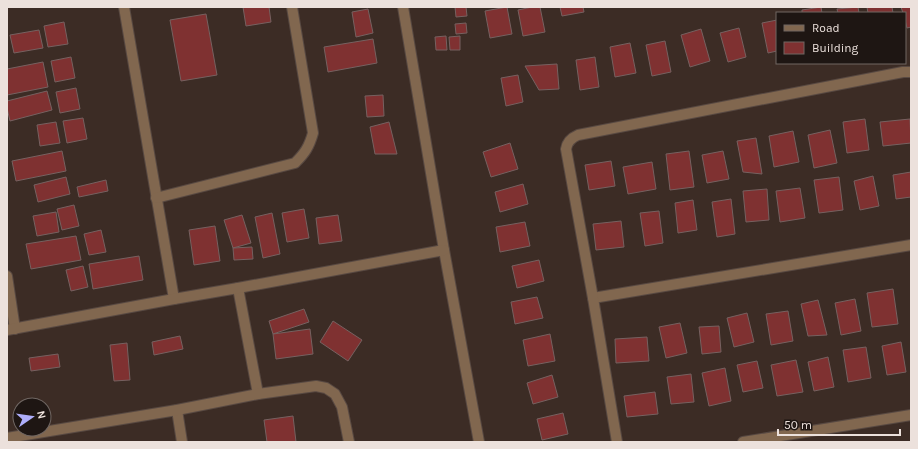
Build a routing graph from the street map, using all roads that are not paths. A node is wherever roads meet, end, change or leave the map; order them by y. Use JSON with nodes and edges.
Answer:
{"nodes":[{"id":1,"x":124,"y":7,"type":"edge"},
{"id":2,"x":292,"y":7,"type":"edge"},
{"id":3,"x":404,"y":7,"type":"edge"},
{"id":4,"x":911,"y":72,"type":"edge"},
{"id":5,"x":156,"y":198,"type":"junction"},
{"id":6,"x":911,"y":245,"type":"edge"},
{"id":7,"x":444,"y":250,"type":"junction"},
{"id":8,"x":7,"y":276,"type":"edge"},
{"id":9,"x":238,"y":288,"type":"junction"},
{"id":10,"x":593,"y":298,"type":"junction"},
{"id":11,"x":174,"y":299,"type":"junction"},
{"id":12,"x":11,"y":329,"type":"edge"},
{"id":13,"x":258,"y":394,"type":"junction"},
{"id":14,"x":177,"y":410,"type":"junction"},
{"id":15,"x":911,"y":415,"type":"edge"},
{"id":16,"x":14,"y":439,"type":"edge"},
{"id":17,"x":182,"y":442,"type":"edge"},
{"id":18,"x":348,"y":442,"type":"edge"},
{"id":19,"x":479,"y":442,"type":"edge"},
{"id":20,"x":617,"y":442,"type":"edge"},
{"id":21,"x":743,"y":442,"type":"edge"}],
"edges":[{"from":1,"to":5,"type":"street"},
{"from":2,"to":5,"type":"street"},
{"from":3,"to":7,"type":"street"},
{"from":4,"to":10,"type":"street"},
{"from":5,"to":11,"type":"street"},
{"from":6,"to":10,"type":"street"},
{"from":7,"to":9,"type":"street"},
{"from":7,"to":19,"type":"street"},
{"from":8,"to":12,"type":"street"},
{"from":9,"to":11,"type":"street"},
{"from":9,"to":13,"type":"street"},
{"from":10,"to":20,"type":"street"},
{"from":11,"to":12,"type":"street"},
{"from":13,"to":14,"type":"street"},
{"from":13,"to":18,"type":"street"},
{"from":14,"to":16,"type":"street"},
{"from":14,"to":17,"type":"street"},
{"from":15,"to":21,"type":"street"}]}
